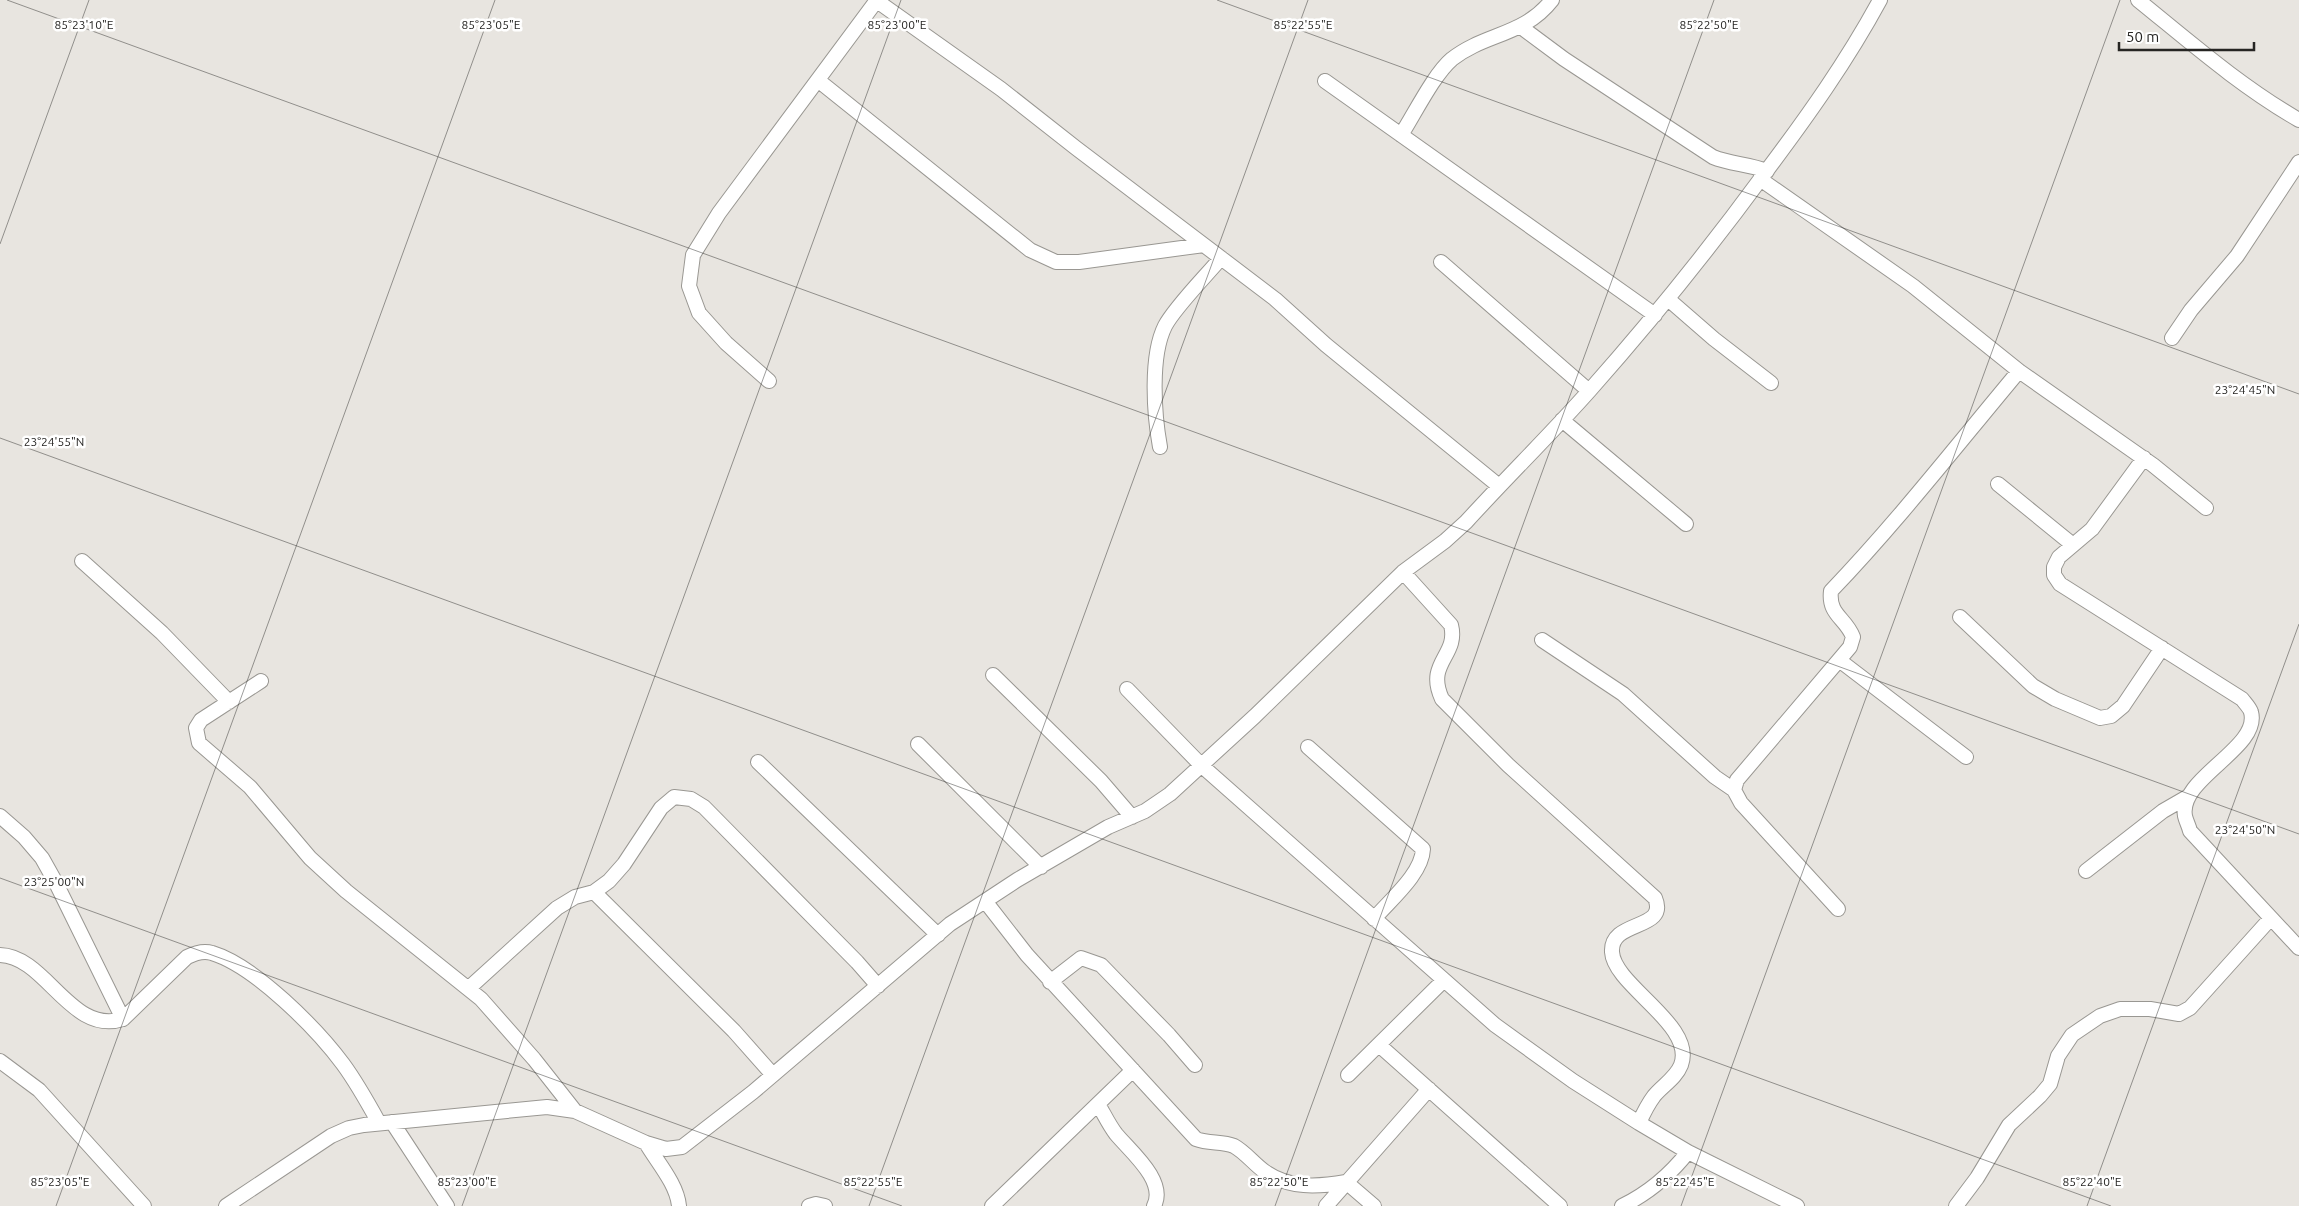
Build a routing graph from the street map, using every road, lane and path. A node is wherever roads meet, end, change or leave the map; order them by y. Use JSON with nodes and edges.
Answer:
{"nodes":[{"id":1,"x":877,"y":0,"type":"edge"},
{"id":2,"x":1552,"y":0,"type":"edge"},
{"id":3,"x":1880,"y":0,"type":"edge"},
{"id":4,"x":2138,"y":0,"type":"edge"},
{"id":5,"x":1521,"y":27,"type":"junction"},
{"id":6,"x":1325,"y":80,"type":"dead end"},
{"id":7,"x":819,"y":81,"type":"junction"},
{"id":8,"x":2299,"y":120,"type":"edge"},
{"id":9,"x":1401,"y":136,"type":"junction"},
{"id":10,"x":2299,"y":162,"type":"edge"},
{"id":11,"x":1764,"y":175,"type":"junction"},
{"id":12,"x":1204,"y":245,"type":"junction"},
{"id":13,"x":1222,"y":258,"type":"junction"},
{"id":14,"x":1441,"y":262,"type":"dead end"},
{"id":15,"x":1668,"y":299,"type":"junction"},
{"id":16,"x":1655,"y":315,"type":"junction"},
{"id":17,"x":2172,"y":338,"type":"dead end"},
{"id":18,"x":2019,"y":371,"type":"junction"},
{"id":19,"x":769,"y":381,"type":"dead end"},
{"id":20,"x":1771,"y":383,"type":"dead end"},
{"id":21,"x":1589,"y":391,"type":"junction"},
{"id":22,"x":1562,"y":420,"type":"junction"},
{"id":23,"x":1160,"y":447,"type":"dead end"},
{"id":24,"x":2144,"y":458,"type":"junction"},
{"id":25,"x":1998,"y":484,"type":"dead end"},
{"id":26,"x":1499,"y":486,"type":"junction"},
{"id":27,"x":2206,"y":508,"type":"dead end"},
{"id":28,"x":1686,"y":524,"type":"dead end"},
{"id":29,"x":2073,"y":545,"type":"junction"},
{"id":30,"x":82,"y":561,"type":"dead end"},
{"id":31,"x":1403,"y":572,"type":"junction"},
{"id":32,"x":1960,"y":617,"type":"dead end"},
{"id":33,"x":1542,"y":640,"type":"dead end"},
{"id":34,"x":2162,"y":648,"type":"junction"},
{"id":35,"x":1839,"y":660,"type":"junction"},
{"id":36,"x":993,"y":675,"type":"dead end"},
{"id":37,"x":261,"y":681,"type":"dead end"},
{"id":38,"x":1127,"y":689,"type":"dead end"},
{"id":39,"x":229,"y":702,"type":"junction"},
{"id":40,"x":918,"y":744,"type":"dead end"},
{"id":41,"x":1308,"y":747,"type":"dead end"},
{"id":42,"x":1966,"y":757,"type":"dead end"},
{"id":43,"x":758,"y":762,"type":"dead end"},
{"id":44,"x":1202,"y":766,"type":"junction"},
{"id":45,"x":1734,"y":790,"type":"junction"},
{"id":46,"x":2189,"y":796,"type":"junction"},
{"id":47,"x":0,"y":816,"type":"edge"},
{"id":48,"x":1132,"y":818,"type":"junction"},
{"id":49,"x":1041,"y":867,"type":"junction"},
{"id":50,"x":2086,"y":870,"type":"dead end"},
{"id":51,"x":594,"y":892,"type":"junction"},
{"id":52,"x":985,"y":901,"type":"junction"},
{"id":53,"x":1838,"y":909,"type":"dead end"},
{"id":54,"x":2271,"y":918,"type":"junction"},
{"id":55,"x":1374,"y":919,"type":"junction"},
{"id":56,"x":938,"y":935,"type":"junction"},
{"id":57,"x":2299,"y":948,"type":"edge"},
{"id":58,"x":0,"y":955,"type":"edge"},
{"id":59,"x":1444,"y":980,"type":"junction"},
{"id":60,"x":1050,"y":982,"type":"junction"},
{"id":61,"x":878,"y":986,"type":"junction"},
{"id":62,"x":469,"y":988,"type":"junction"},
{"id":63,"x":123,"y":1019,"type":"junction"},
{"id":64,"x":1378,"y":1045,"type":"junction"},
{"id":65,"x":0,"y":1061,"type":"edge"},
{"id":66,"x":1195,"y":1066,"type":"dead end"},
{"id":67,"x":1133,"y":1070,"type":"junction"},
{"id":68,"x":773,"y":1075,"type":"junction"},
{"id":69,"x":1348,"y":1075,"type":"dead end"},
{"id":70,"x":1429,"y":1089,"type":"junction"},
{"id":71,"x":1098,"y":1104,"type":"junction"},
{"id":72,"x":575,"y":1111,"type":"junction"},
{"id":73,"x":386,"y":1123,"type":"junction"},
{"id":74,"x":1639,"y":1123,"type":"junction"},
{"id":75,"x":646,"y":1143,"type":"junction"},
{"id":76,"x":1688,"y":1152,"type":"junction"},
{"id":77,"x":1346,"y":1182,"type":"junction"},
{"id":78,"x":144,"y":1206,"type":"edge"},
{"id":79,"x":226,"y":1206,"type":"edge"},
{"id":80,"x":447,"y":1206,"type":"edge"},
{"id":81,"x":679,"y":1206,"type":"edge"},
{"id":82,"x":809,"y":1206,"type":"edge"},
{"id":83,"x":825,"y":1206,"type":"edge"},
{"id":84,"x":992,"y":1206,"type":"edge"},
{"id":85,"x":1154,"y":1206,"type":"edge"},
{"id":86,"x":1326,"y":1206,"type":"edge"},
{"id":87,"x":1374,"y":1206,"type":"edge"},
{"id":88,"x":1560,"y":1206,"type":"edge"},
{"id":89,"x":1622,"y":1206,"type":"edge"},
{"id":90,"x":1797,"y":1206,"type":"edge"},
{"id":91,"x":1956,"y":1206,"type":"edge"}],
"edges":[{"from":1,"to":7,"type":"street"},
{"from":1,"to":12,"type":"street"},
{"from":2,"to":5,"type":"street"},
{"from":3,"to":11,"type":"street"},
{"from":4,"to":8,"type":"street"},
{"from":5,"to":9,"type":"street"},
{"from":5,"to":11,"type":"street"},
{"from":6,"to":9,"type":"street"},
{"from":7,"to":12,"type":"street"},
{"from":7,"to":19,"type":"street"},
{"from":9,"to":16,"type":"street"},
{"from":10,"to":17,"type":"street"},
{"from":11,"to":15,"type":"street"},
{"from":11,"to":18,"type":"street"},
{"from":12,"to":13,"type":"street"},
{"from":13,"to":23,"type":"street"},
{"from":13,"to":26,"type":"street"},
{"from":14,"to":21,"type":"street"},
{"from":15,"to":16,"type":"street"},
{"from":15,"to":20,"type":"street"},
{"from":16,"to":21,"type":"street"},
{"from":18,"to":24,"type":"street"},
{"from":18,"to":35,"type":"street"},
{"from":21,"to":22,"type":"street"},
{"from":22,"to":26,"type":"street"},
{"from":22,"to":28,"type":"street"},
{"from":24,"to":27,"type":"street"},
{"from":24,"to":29,"type":"street"},
{"from":25,"to":29,"type":"street"},
{"from":26,"to":31,"type":"street"},
{"from":29,"to":34,"type":"street"},
{"from":30,"to":39,"type":"street"},
{"from":31,"to":44,"type":"street"},
{"from":31,"to":74,"type":"street"},
{"from":32,"to":34,"type":"street"},
{"from":33,"to":45,"type":"street"},
{"from":34,"to":46,"type":"street"},
{"from":35,"to":42,"type":"street"},
{"from":35,"to":45,"type":"street"},
{"from":36,"to":48,"type":"street"},
{"from":37,"to":39,"type":"street"},
{"from":38,"to":44,"type":"street"},
{"from":39,"to":62,"type":"street"},
{"from":40,"to":49,"type":"street"},
{"from":41,"to":55,"type":"street"},
{"from":43,"to":56,"type":"street"},
{"from":44,"to":48,"type":"street"},
{"from":44,"to":55,"type":"street"},
{"from":45,"to":53,"type":"street"},
{"from":46,"to":50,"type":"street"},
{"from":46,"to":54,"type":"street"},
{"from":47,"to":63,"type":"street"},
{"from":48,"to":49,"type":"street"},
{"from":49,"to":52,"type":"street"},
{"from":51,"to":61,"type":"street"},
{"from":51,"to":62,"type":"street"},
{"from":51,"to":68,"type":"street"},
{"from":52,"to":56,"type":"street"},
{"from":52,"to":60,"type":"street"},
{"from":54,"to":57,"type":"street"},
{"from":54,"to":91,"type":"street"},
{"from":55,"to":59,"type":"street"},
{"from":56,"to":61,"type":"street"},
{"from":58,"to":63,"type":"street"},
{"from":59,"to":64,"type":"street"},
{"from":59,"to":74,"type":"street"},
{"from":60,"to":66,"type":"street"},
{"from":60,"to":67,"type":"street"},
{"from":61,"to":68,"type":"street"},
{"from":62,"to":72,"type":"street"},
{"from":63,"to":73,"type":"street"},
{"from":64,"to":69,"type":"street"},
{"from":64,"to":70,"type":"street"},
{"from":65,"to":78,"type":"street"},
{"from":67,"to":71,"type":"street"},
{"from":67,"to":77,"type":"street"},
{"from":68,"to":75,"type":"street"},
{"from":70,"to":77,"type":"street"},
{"from":70,"to":88,"type":"street"},
{"from":71,"to":84,"type":"street"},
{"from":71,"to":85,"type":"street"},
{"from":72,"to":73,"type":"street"},
{"from":72,"to":75,"type":"street"},
{"from":73,"to":79,"type":"street"},
{"from":73,"to":80,"type":"street"},
{"from":74,"to":76,"type":"street"},
{"from":75,"to":81,"type":"street"},
{"from":76,"to":89,"type":"street"},
{"from":76,"to":90,"type":"street"},
{"from":77,"to":86,"type":"street"},
{"from":77,"to":87,"type":"street"},
{"from":82,"to":83,"type":"street"}]}
